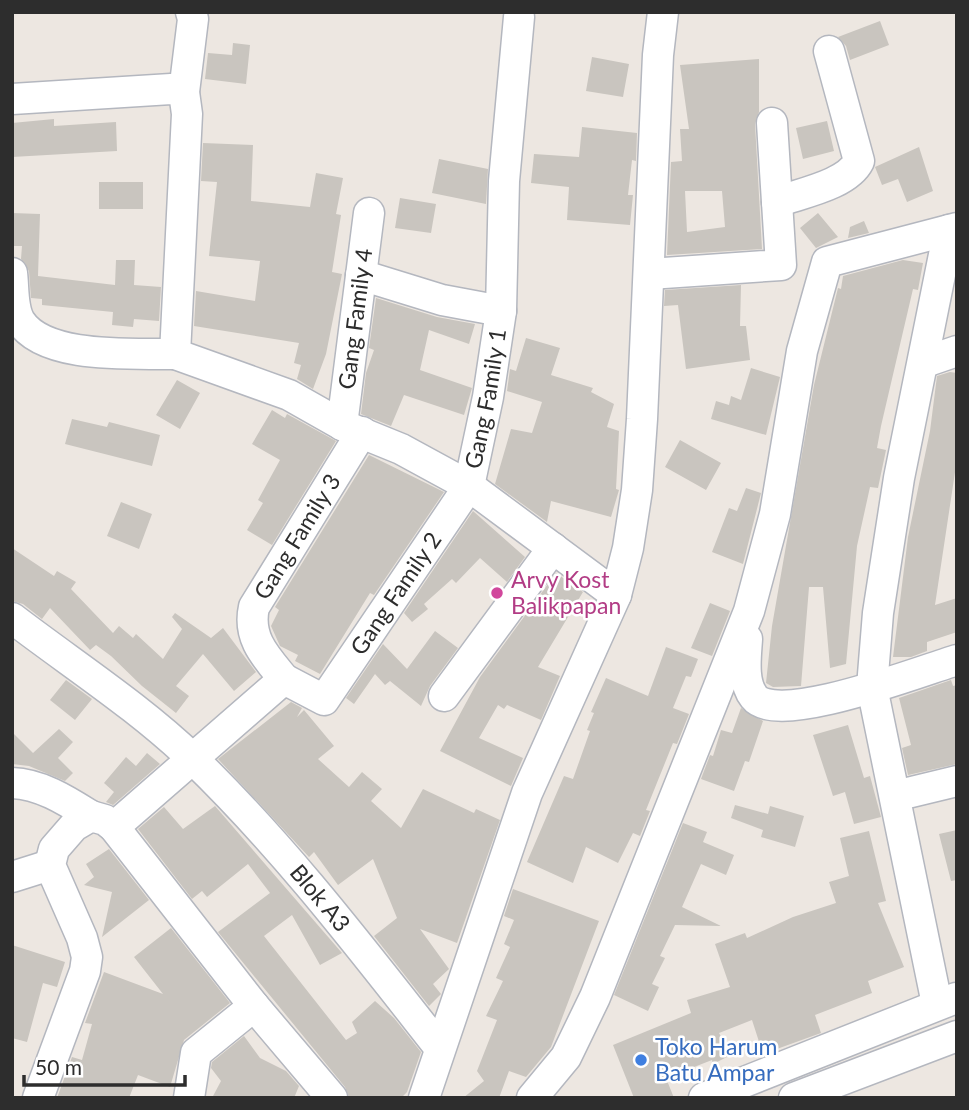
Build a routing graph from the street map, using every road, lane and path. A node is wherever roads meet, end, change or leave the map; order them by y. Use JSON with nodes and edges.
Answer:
{"nodes":[{"id":1,"x":191,"y":12,"type":"edge"},
{"id":2,"x":663,"y":12,"type":"edge"},
{"id":3,"x":519,"y":17,"type":"dead end"},
{"id":4,"x":829,"y":51,"type":"dead end"},
{"id":5,"x":184,"y":92,"type":"junction"},
{"id":6,"x":12,"y":99,"type":"edge"},
{"id":7,"x":772,"y":123,"type":"dead end"},
{"id":8,"x":777,"y":202,"type":"junction"},
{"id":9,"x":369,"y":213,"type":"dead end"},
{"id":10,"x":953,"y":229,"type":"edge"},
{"id":11,"x":12,"y":273,"type":"edge"},
{"id":12,"x":649,"y":274,"type":"junction"},
{"id":13,"x":361,"y":275,"type":"junction"},
{"id":14,"x":501,"y":311,"type":"junction"},
{"id":15,"x":957,"y":351,"type":"edge"},
{"id":16,"x":175,"y":354,"type":"junction"},
{"id":17,"x":925,"y":362,"type":"junction"},
{"id":18,"x":352,"y":429,"type":"junction"},
{"id":19,"x":468,"y":486,"type":"junction"},
{"id":20,"x":553,"y":548,"type":"junction"},
{"id":21,"x":616,"y":595,"type":"junction"},
{"id":22,"x":749,"y":611,"type":"junction"},
{"id":23,"x":12,"y":618,"type":"edge"},
{"id":24,"x":957,"y":660,"type":"edge"},
{"id":25,"x":284,"y":679,"type":"junction"},
{"id":26,"x":872,"y":687,"type":"junction"},
{"id":27,"x":444,"y":696,"type":"dead end"},
{"id":28,"x":192,"y":758,"type":"junction"},
{"id":29,"x":957,"y":781,"type":"edge"},
{"id":30,"x":12,"y":783,"type":"edge"},
{"id":31,"x":895,"y":796,"type":"junction"},
{"id":32,"x":103,"y":821,"type":"junction"},
{"id":33,"x":50,"y":865,"type":"junction"},
{"id":34,"x":12,"y":877,"type":"edge"},
{"id":35,"x":947,"y":1001,"type":"edge"},
{"id":36,"x":254,"y":1006,"type":"junction"},
{"id":37,"x":957,"y":1036,"type":"edge"},
{"id":38,"x":439,"y":1047,"type":"junction"},
{"id":39,"x":800,"y":1096,"type":"edge"},
{"id":40,"x":38,"y":1098,"type":"edge"},
{"id":41,"x":188,"y":1098,"type":"edge"},
{"id":42,"x":332,"y":1098,"type":"edge"},
{"id":43,"x":424,"y":1098,"type":"edge"},
{"id":44,"x":532,"y":1098,"type":"edge"},
{"id":45,"x":704,"y":1098,"type":"edge"}],
"edges":[{"from":1,"to":5,"type":"street"},
{"from":2,"to":12,"type":"street"},
{"from":3,"to":14,"type":"street","name":"Gang Family 1"},
{"from":4,"to":8,"type":"street"},
{"from":5,"to":6,"type":"street"},
{"from":5,"to":16,"type":"street"},
{"from":7,"to":8,"type":"street"},
{"from":8,"to":12,"type":"street"},
{"from":9,"to":13,"type":"street","name":"Gang Family 4"},
{"from":10,"to":17,"type":"street"},
{"from":10,"to":22,"type":"street"},
{"from":11,"to":16,"type":"street"},
{"from":12,"to":21,"type":"street"},
{"from":13,"to":14,"type":"street"},
{"from":13,"to":18,"type":"street","name":"Gang Family 4"},
{"from":14,"to":19,"type":"street","name":"Gang Family 1"},
{"from":15,"to":17,"type":"street"},
{"from":16,"to":18,"type":"street"},
{"from":17,"to":26,"type":"street"},
{"from":18,"to":19,"type":"street"},
{"from":18,"to":25,"type":"street","name":"Gang Family 3"},
{"from":19,"to":20,"type":"street"},
{"from":19,"to":25,"type":"street","name":"Gang Family 2"},
{"from":20,"to":21,"type":"street"},
{"from":20,"to":27,"type":"street"},
{"from":21,"to":38,"type":"street"},
{"from":22,"to":26,"type":"street"},
{"from":22,"to":44,"type":"street"},
{"from":23,"to":28,"type":"street","name":"Blok A3"},
{"from":24,"to":26,"type":"street"},
{"from":25,"to":28,"type":"street"},
{"from":26,"to":31,"type":"street"},
{"from":28,"to":32,"type":"street"},
{"from":28,"to":38,"type":"street","name":"Blok A3"},
{"from":29,"to":31,"type":"street"},
{"from":30,"to":32,"type":"street"},
{"from":31,"to":35,"type":"street"},
{"from":32,"to":33,"type":"street"},
{"from":32,"to":36,"type":"street"},
{"from":33,"to":34,"type":"street"},
{"from":33,"to":40,"type":"street"},
{"from":35,"to":45,"type":"street"},
{"from":36,"to":41,"type":"street"},
{"from":36,"to":42,"type":"street"},
{"from":37,"to":39,"type":"street"},
{"from":38,"to":43,"type":"street"}]}
